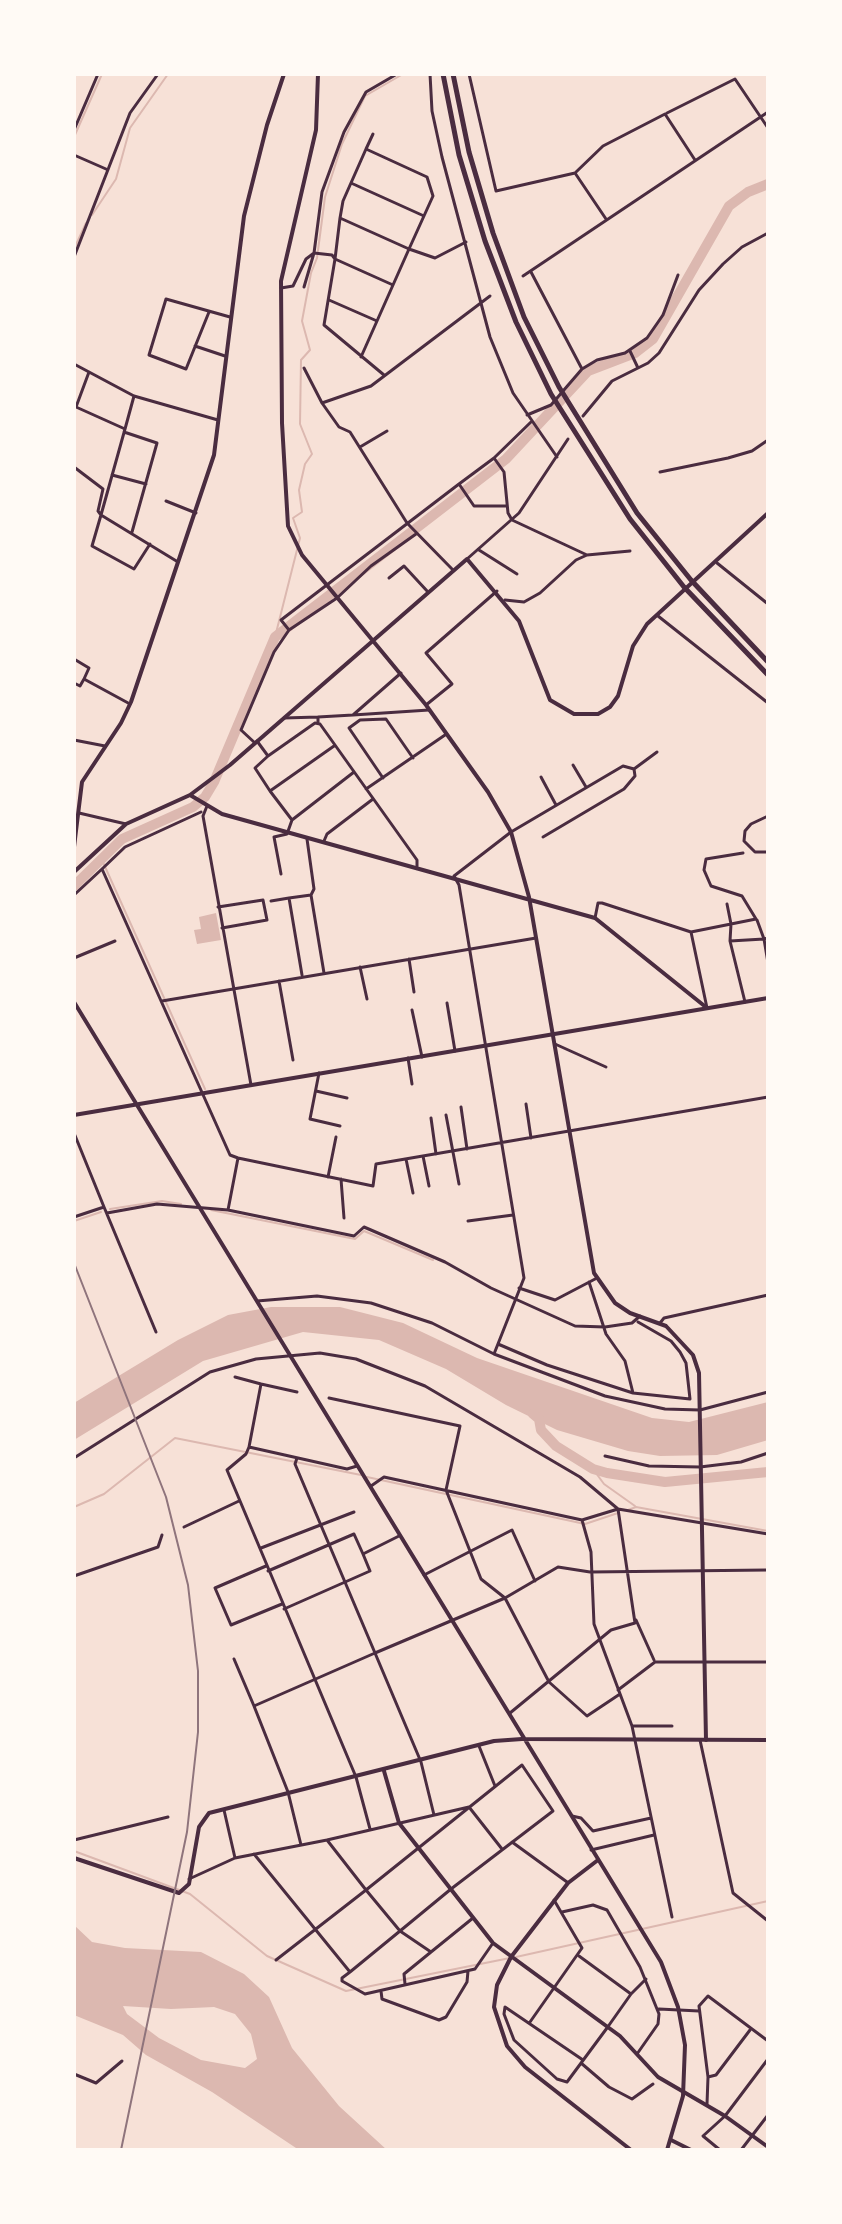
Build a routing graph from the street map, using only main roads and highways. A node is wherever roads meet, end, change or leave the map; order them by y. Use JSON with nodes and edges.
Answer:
{"nodes":[{"id":1,"x":443,"y":74,"type":"edge"},
{"id":2,"x":453,"y":74,"type":"edge"},
{"id":3,"x":768,"y":662,"type":"edge"},
{"id":4,"x":768,"y":675,"type":"edge"}],
"edges":[{"from":1,"to":4,"type":"highway"},
{"from":2,"to":3,"type":"highway"}]}
